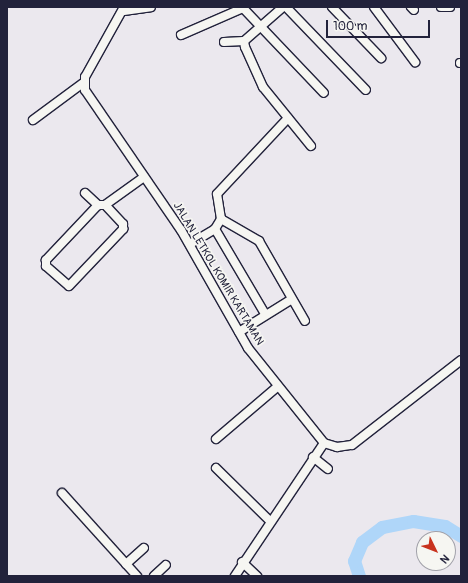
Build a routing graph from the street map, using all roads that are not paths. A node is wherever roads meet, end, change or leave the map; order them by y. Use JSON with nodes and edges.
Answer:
{"nodes":[{"id":1,"x":151,"y":7,"type":"edge"},
{"id":2,"x":283,"y":7,"type":"edge"},
{"id":3,"x":286,"y":7,"type":"edge"},
{"id":4,"x":332,"y":7,"type":"edge"},
{"id":5,"x":374,"y":7,"type":"edge"},
{"id":6,"x":441,"y":7,"type":"edge"},
{"id":7,"x":450,"y":7,"type":"edge"},
{"id":8,"x":124,"y":9,"type":"edge"},
{"id":9,"x":262,"y":28,"type":"junction"},
{"id":10,"x":181,"y":35,"type":"dead end"},
{"id":11,"x":244,"y":41,"type":"junction"},
{"id":12,"x":224,"y":42,"type":"dead end"},
{"id":13,"x":381,"y":58,"type":"dead end"},
{"id":14,"x":415,"y":62,"type":"dead end"},
{"id":15,"x":83,"y":83,"type":"junction"},
{"id":16,"x":366,"y":90,"type":"dead end"},
{"id":17,"x":324,"y":93,"type":"dead end"},
{"id":18,"x":288,"y":118,"type":"junction"},
{"id":19,"x":33,"y":120,"type":"dead end"},
{"id":20,"x":311,"y":146,"type":"dead end"},
{"id":21,"x":144,"y":177,"type":"junction"},
{"id":22,"x":85,"y":193,"type":"dead end"},
{"id":23,"x":101,"y":205,"type":"junction"},
{"id":24,"x":221,"y":219,"type":"junction"},
{"id":25,"x":215,"y":229,"type":"junction"},
{"id":26,"x":190,"y":244,"type":"junction"},
{"id":27,"x":292,"y":299,"type":"junction"},
{"id":28,"x":265,"y":314,"type":"junction"},
{"id":29,"x":305,"y":321,"type":"dead end"},
{"id":30,"x":239,"y":332,"type":"junction"},
{"id":31,"x":461,"y":360,"type":"edge"},
{"id":32,"x":277,"y":387,"type":"junction"},
{"id":33,"x":216,"y":439,"type":"dead end"},
{"id":34,"x":324,"y":443,"type":"junction"},
{"id":35,"x":313,"y":457,"type":"junction"},
{"id":36,"x":216,"y":468,"type":"dead end"},
{"id":37,"x":328,"y":469,"type":"dead end"},
{"id":38,"x":62,"y":493,"type":"dead end"},
{"id":39,"x":270,"y":521,"type":"junction"},
{"id":40,"x":144,"y":548,"type":"dead end"},
{"id":41,"x":242,"y":562,"type":"junction"},
{"id":42,"x":126,"y":564,"type":"junction"},
{"id":43,"x":166,"y":565,"type":"dead end"},
{"id":44,"x":137,"y":576,"type":"edge"},
{"id":45,"x":154,"y":576,"type":"edge"},
{"id":46,"x":235,"y":576,"type":"edge"},
{"id":47,"x":257,"y":576,"type":"edge"}],
"edges":[{"from":1,"to":8,"type":"street"},
{"from":2,"to":9,"type":"street"},
{"from":3,"to":16,"type":"street"},
{"from":4,"to":13,"type":"street"},
{"from":5,"to":14,"type":"street"},
{"from":6,"to":7,"type":"street"},
{"from":8,"to":15,"type":"street"},
{"from":9,"to":10,"type":"street"},
{"from":9,"to":11,"type":"street"},
{"from":9,"to":17,"type":"street"},
{"from":11,"to":12,"type":"street"},
{"from":11,"to":18,"type":"street"},
{"from":15,"to":19,"type":"street"},
{"from":15,"to":21,"type":"street","name":"JALAN LETKOL KOMIR KARTAMAN"},
{"from":18,"to":20,"type":"street"},
{"from":18,"to":24,"type":"street"},
{"from":21,"to":23,"type":"street"},
{"from":21,"to":26,"type":"street","name":"JALAN LETKOL KOMIR KARTAMAN"},
{"from":22,"to":23,"type":"street"},
{"from":23,"to":23,"type":"street"},
{"from":24,"to":25,"type":"street"},
{"from":24,"to":27,"type":"street"},
{"from":25,"to":26,"type":"street"},
{"from":25,"to":28,"type":"street"},
{"from":26,"to":30,"type":"street","name":"JALAN LETKOL KOMIR KARTAMAN"},
{"from":27,"to":28,"type":"street"},
{"from":27,"to":29,"type":"street"},
{"from":28,"to":30,"type":"street"},
{"from":30,"to":32,"type":"street","name":"JALAN LETKOL KOMIR KARTAMAN"},
{"from":31,"to":34,"type":"street"},
{"from":32,"to":33,"type":"street"},
{"from":32,"to":34,"type":"street","name":"JALAN LETKOL KOMIR KARTAMAN"},
{"from":34,"to":35,"type":"street"},
{"from":35,"to":37,"type":"street"},
{"from":35,"to":39,"type":"street"},
{"from":36,"to":39,"type":"street"},
{"from":38,"to":42,"type":"street"},
{"from":39,"to":41,"type":"street"},
{"from":40,"to":42,"type":"street"},
{"from":41,"to":46,"type":"street"},
{"from":41,"to":47,"type":"street"},
{"from":42,"to":44,"type":"street"},
{"from":43,"to":45,"type":"street"}]}
